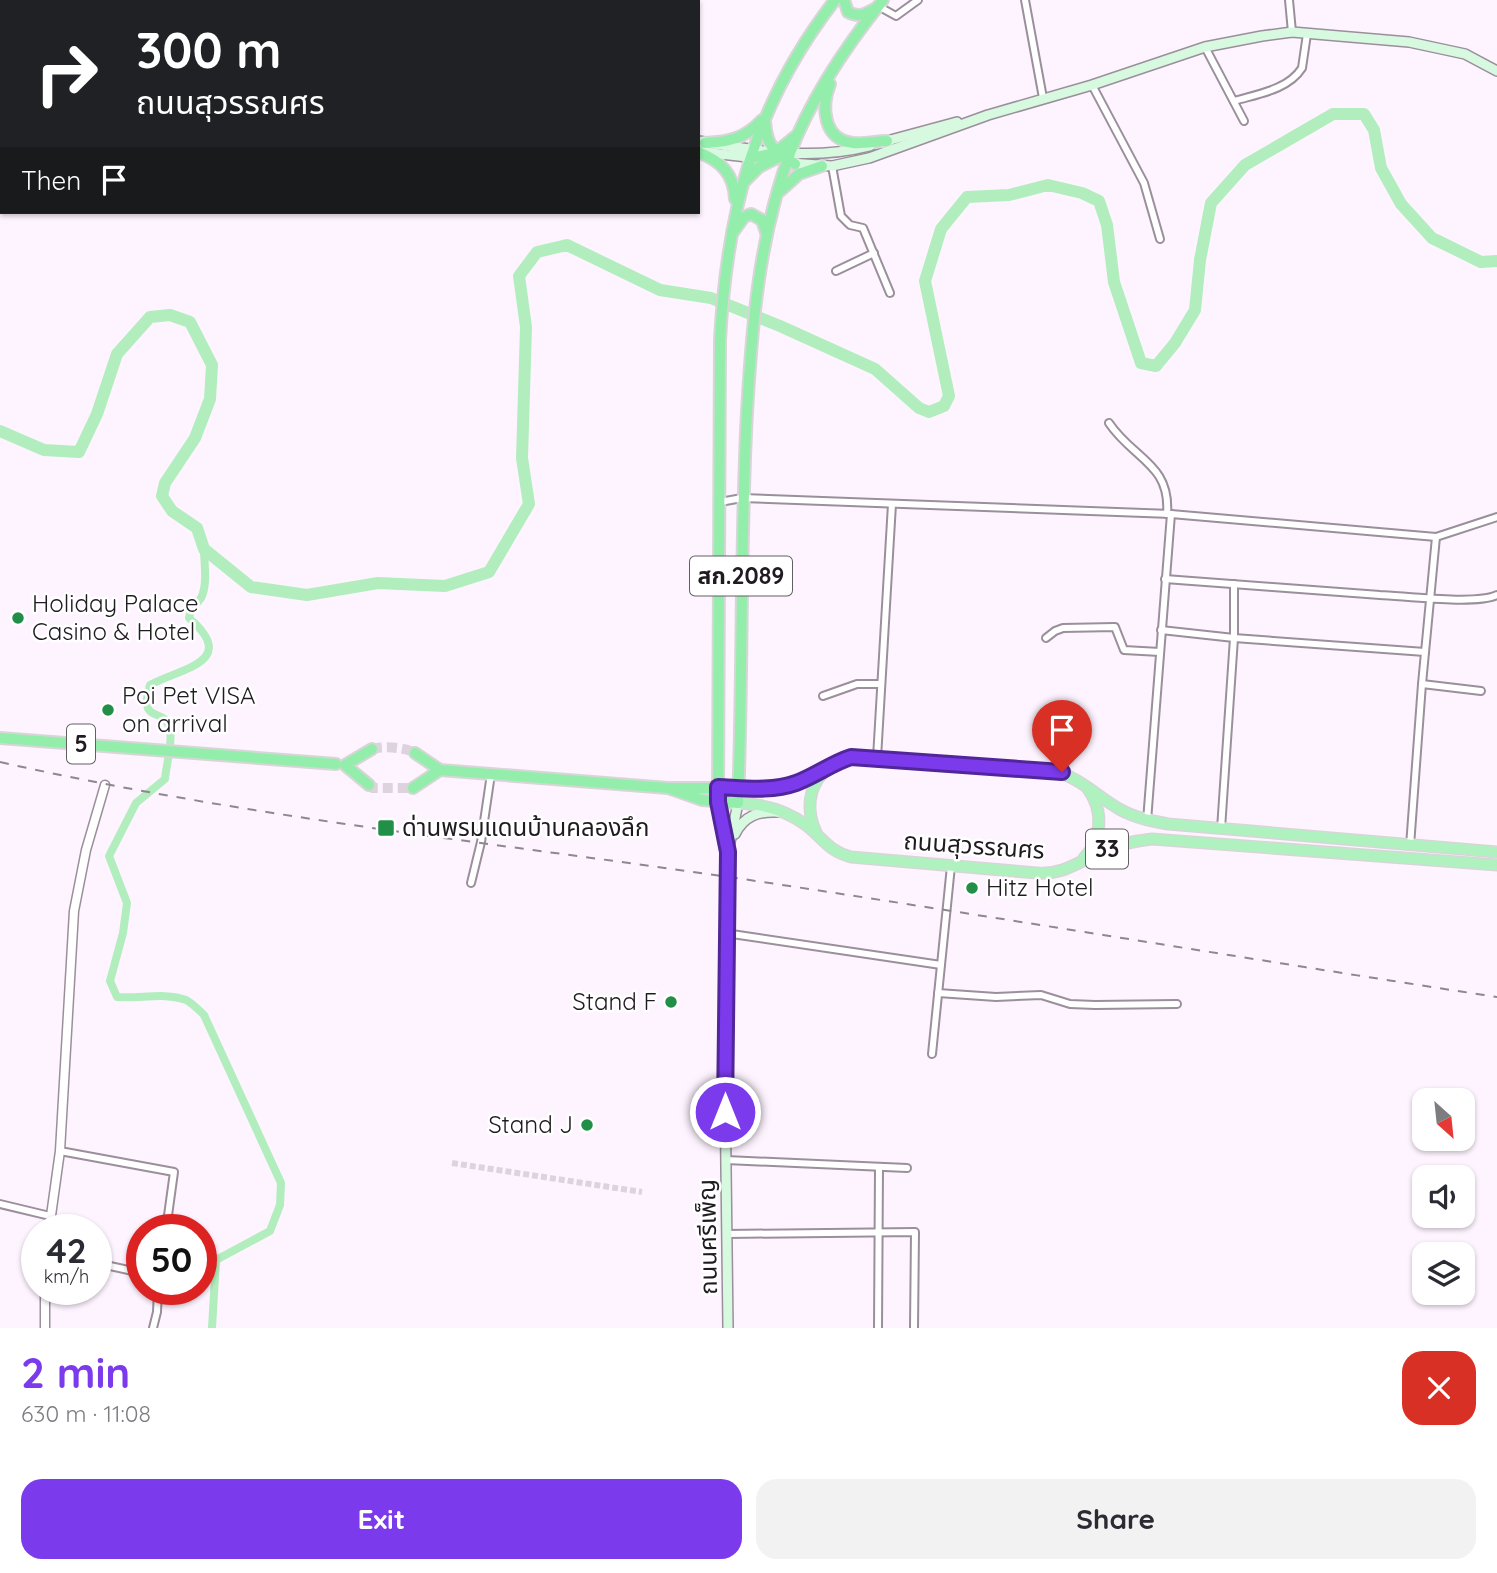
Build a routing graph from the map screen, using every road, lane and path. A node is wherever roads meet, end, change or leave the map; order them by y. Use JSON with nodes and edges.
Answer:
{"nodes":[{"id":1,"x":835,"y":0,"type":"edge"},
{"id":2,"x":844,"y":0,"type":"edge"},
{"id":3,"x":918,"y":0,"type":"edge"},
{"id":4,"x":1025,"y":0,"type":"edge"},
{"id":5,"x":1289,"y":0,"type":"edge"},
{"id":6,"x":881,"y":3,"type":"edge"},
{"id":7,"x":1292,"y":32,"type":"junction"},
{"id":8,"x":1307,"y":33,"type":"junction"},
{"id":9,"x":1205,"y":47,"type":"junction"},
{"id":10,"x":837,"y":65,"type":"junction"},
{"id":11,"x":1497,"y":71,"type":"edge"},
{"id":12,"x":1092,"y":85,"type":"junction"},
{"id":13,"x":1043,"y":98,"type":"junction"},
{"id":14,"x":1234,"y":102,"type":"junction"},
{"id":15,"x":988,"y":115,"type":"junction"},
{"id":16,"x":766,"y":117,"type":"junction"},
{"id":17,"x":1244,"y":121,"type":"dead end"},
{"id":18,"x":887,"y":141,"type":"junction"},
{"id":19,"x":700,"y":147,"type":"edge"},
{"id":20,"x":751,"y":155,"type":"junction"},
{"id":21,"x":782,"y":158,"type":"junction"},
{"id":22,"x":827,"y":166,"type":"junction"},
{"id":23,"x":781,"y":183,"type":"junction"},
{"id":24,"x":743,"y":184,"type":"junction"},
{"id":25,"x":777,"y":195,"type":"junction"},
{"id":26,"x":735,"y":209,"type":"junction"},
{"id":27,"x":766,"y":233,"type":"junction"},
{"id":28,"x":731,"y":237,"type":"junction"},
{"id":29,"x":1160,"y":239,"type":"dead end"},
{"id":30,"x":874,"y":253,"type":"junction"},
{"id":31,"x":836,"y":271,"type":"dead end"},
{"id":32,"x":890,"y":293,"type":"dead end"},
{"id":33,"x":1109,"y":423,"type":"dead end"},
{"id":34,"x":742,"y":498,"type":"junction"},
{"id":35,"x":719,"y":502,"type":"junction"},
{"id":36,"x":892,"y":504,"type":"junction"},
{"id":37,"x":1169,"y":514,"type":"junction"},
{"id":38,"x":1497,"y":517,"type":"edge"},
{"id":39,"x":1436,"y":537,"type":"junction"},
{"id":40,"x":1165,"y":579,"type":"junction"},
{"id":41,"x":1234,"y":584,"type":"junction"},
{"id":42,"x":1497,"y":595,"type":"edge"},
{"id":43,"x":1429,"y":598,"type":"junction"},
{"id":44,"x":1161,"y":630,"type":"junction"},
{"id":45,"x":1046,"y":638,"type":"dead end"},
{"id":46,"x":1234,"y":638,"type":"junction"},
{"id":47,"x":1160,"y":652,"type":"junction"},
{"id":48,"x":1425,"y":652,"type":"junction"},
{"id":49,"x":881,"y":684,"type":"junction"},
{"id":50,"x":1422,"y":684,"type":"junction"},
{"id":51,"x":1481,"y":691,"type":"dead end"},
{"id":52,"x":823,"y":696,"type":"dead end"},
{"id":53,"x":0,"y":738,"type":"edge"},
{"id":54,"x":372,"y":749,"type":"tunnel mouth"},
{"id":55,"x":415,"y":753,"type":"tunnel mouth"},
{"id":56,"x":877,"y":758,"type":"junction"},
{"id":57,"x":336,"y":764,"type":"dead end"},
{"id":58,"x":830,"y":767,"type":"junction"},
{"id":59,"x":440,"y":770,"type":"junction"},
{"id":60,"x":491,"y":774,"type":"junction"},
{"id":61,"x":1080,"y":782,"type":"junction"},
{"id":62,"x":105,"y":785,"type":"dead end"},
{"id":63,"x":369,"y":785,"type":"tunnel mouth"},
{"id":64,"x":718,"y":787,"type":"junction"},
{"id":65,"x":413,"y":788,"type":"tunnel mouth"},
{"id":66,"x":668,"y":788,"type":"junction"},
{"id":67,"x":738,"y":788,"type":"junction"},
{"id":68,"x":718,"y":802,"type":"junction"},
{"id":69,"x":738,"y":803,"type":"junction"},
{"id":70,"x":786,"y":813,"type":"junction"},
{"id":71,"x":1147,"y":821,"type":"junction"},
{"id":72,"x":1221,"y":829,"type":"junction"},
{"id":73,"x":817,"y":835,"type":"junction"},
{"id":74,"x":1410,"y":846,"type":"junction"},
{"id":75,"x":728,"y":852,"type":"junction"},
{"id":76,"x":1497,"y":852,"type":"edge"},
{"id":77,"x":1080,"y":862,"type":"junction"},
{"id":78,"x":1497,"y":865,"type":"edge"},
{"id":79,"x":951,"y":866,"type":"junction"},
{"id":80,"x":471,"y":883,"type":"dead end"},
{"id":81,"x":726,"y":933,"type":"junction"},
{"id":82,"x":941,"y":965,"type":"junction"},
{"id":83,"x":938,"y":993,"type":"junction"},
{"id":84,"x":1177,"y":1004,"type":"dead end"},
{"id":85,"x":932,"y":1054,"type":"dead end"},
{"id":86,"x":60,"y":1151,"type":"junction"},
{"id":87,"x":726,"y":1160,"type":"junction"},
{"id":88,"x":879,"y":1167,"type":"junction"},
{"id":89,"x":908,"y":1168,"type":"dead end"},
{"id":90,"x":0,"y":1204,"type":"edge"},
{"id":91,"x":42,"y":1214,"type":"edge"},
{"id":92,"x":50,"y":1214,"type":"edge"},
{"id":93,"x":168,"y":1214,"type":"edge"},
{"id":94,"x":878,"y":1233,"type":"junction"},
{"id":95,"x":727,"y":1234,"type":"junction"},
{"id":96,"x":45,"y":1305,"type":"edge"},
{"id":97,"x":157,"y":1305,"type":"edge"},
{"id":98,"x":45,"y":1328,"type":"edge"},
{"id":99,"x":153,"y":1328,"type":"edge"},
{"id":100,"x":728,"y":1328,"type":"edge"},
{"id":101,"x":878,"y":1328,"type":"edge"},
{"id":102,"x":914,"y":1328,"type":"edge"}],
"edges":[{"from":1,"to":16,"type":"highway","number":"สก.2089"},
{"from":2,"to":6,"type":"highway"},
{"from":3,"to":6,"type":"street"},
{"from":4,"to":13,"type":"street"},
{"from":5,"to":7,"type":"street"},
{"from":6,"to":10,"type":"highway","number":"สก.2089"},
{"from":7,"to":8,"type":"main road"},
{"from":7,"to":9,"type":"main road"},
{"from":8,"to":11,"type":"main road"},
{"from":8,"to":14,"type":"street"},
{"from":9,"to":12,"type":"main road"},
{"from":9,"to":14,"type":"street"},
{"from":10,"to":18,"type":"highway"},
{"from":10,"to":21,"type":"highway","number":"สก.2089"},
{"from":12,"to":13,"type":"main road"},
{"from":12,"to":29,"type":"street"},
{"from":13,"to":15,"type":"main road"},
{"from":14,"to":17,"type":"street"},
{"from":15,"to":18,"type":"main road"},
{"from":15,"to":22,"type":"main road"},
{"from":16,"to":19,"type":"highway"},
{"from":16,"to":20,"type":"highway","number":"สก.2089"},
{"from":16,"to":21,"type":"highway"},
{"from":18,"to":21,"type":"main road"},
{"from":19,"to":20,"type":"main road"},
{"from":19,"to":26,"type":"highway"},
{"from":20,"to":21,"type":"highway"},
{"from":20,"to":24,"type":"highway","number":"สก.2089"},
{"from":21,"to":22,"type":"main road"},
{"from":21,"to":23,"type":"highway","number":"สก.2089"},
{"from":21,"to":23,"type":"highway"},
{"from":21,"to":24,"type":"highway"},
{"from":22,"to":25,"type":"highway"},
{"from":22,"to":30,"type":"street"},
{"from":23,"to":25,"type":"highway","number":"สก.2089"},
{"from":24,"to":26,"type":"highway","number":"สก.2089"},
{"from":25,"to":27,"type":"highway","number":"สก.2089"},
{"from":26,"to":28,"type":"highway","number":"สก.2089"},
{"from":27,"to":28,"type":"highway"},
{"from":27,"to":34,"type":"highway","number":"สก.2089"},
{"from":28,"to":35,"type":"highway","number":"สก.2089"},
{"from":30,"to":31,"type":"street"},
{"from":30,"to":32,"type":"street"},
{"from":33,"to":37,"type":"street"},
{"from":34,"to":35,"type":"street"},
{"from":34,"to":36,"type":"street"},
{"from":34,"to":67,"type":"highway","number":"สก.2089"},
{"from":35,"to":64,"type":"highway","number":"สก.2089"},
{"from":36,"to":37,"type":"street"},
{"from":36,"to":49,"type":"street"},
{"from":37,"to":39,"type":"street"},
{"from":37,"to":40,"type":"street"},
{"from":38,"to":39,"type":"street"},
{"from":39,"to":43,"type":"street"},
{"from":40,"to":41,"type":"street"},
{"from":40,"to":44,"type":"street"},
{"from":41,"to":43,"type":"street"},
{"from":41,"to":46,"type":"street"},
{"from":42,"to":43,"type":"street"},
{"from":43,"to":48,"type":"street"},
{"from":44,"to":46,"type":"street"},
{"from":44,"to":47,"type":"street"},
{"from":45,"to":47,"type":"street"},
{"from":46,"to":48,"type":"street"},
{"from":46,"to":72,"type":"street"},
{"from":47,"to":71,"type":"street"},
{"from":48,"to":50,"type":"street"},
{"from":49,"to":52,"type":"street"},
{"from":49,"to":56,"type":"street"},
{"from":50,"to":51,"type":"street"},
{"from":50,"to":74,"type":"street"},
{"from":53,"to":57,"type":"highway","number":"5"},
{"from":54,"to":63,"type":"highway"},
{"from":55,"to":59,"type":"highway","name":"ถนนสุวรรณศร"},
{"from":56,"to":58,"type":"main road","name":"ถนนสุวรรณศร","number":"33"},
{"from":56,"to":61,"type":"main road","name":"ถนนสุวรรณศร","number":"33"},
{"from":58,"to":67,"type":"main road","name":"ถนนสุวรรณศร","number":"33"},
{"from":58,"to":73,"type":"main road"},
{"from":59,"to":60,"type":"highway","name":"ถนนสุวรรณศร"},
{"from":59,"to":65,"type":"highway"},
{"from":60,"to":66,"type":"highway","name":"ถนนสุวรรณศร"},
{"from":60,"to":80,"type":"street"},
{"from":61,"to":71,"type":"main road","name":"ถนนสุวรรณศร","number":"33"},
{"from":61,"to":77,"type":"main road"},
{"from":62,"to":86,"type":"street"},
{"from":64,"to":66,"type":"highway","name":"ถนนสุวรรณศร","number":"33"},
{"from":64,"to":67,"type":"highway","name":"ถนนสุวรรณศร","number":"33"},
{"from":64,"to":68,"type":"highway","number":"สก.2089"},
{"from":66,"to":68,"type":"highway","name":"ถนนสุวรรณศร","number":"33"},
{"from":67,"to":69,"type":"highway","number":"สก.2089"},
{"from":68,"to":69,"type":"highway","name":"ถนนสุวรรณศร","number":"33"},
{"from":68,"to":75,"type":"main road","name":"ถนนศรีเพ็ญ"},
{"from":69,"to":70,"type":"main road","name":"ถนนสุวรรณศร","number":"33"},
{"from":69,"to":75,"type":"main road","name":"ถนนศรีเพ็ญ"},
{"from":70,"to":73,"type":"main road","name":"ถนนสุวรรณศร","number":"33"},
{"from":70,"to":75,"type":"main road"},
{"from":71,"to":72,"type":"main road","name":"ถนนสุวรรณศร","number":"33"},
{"from":72,"to":74,"type":"main road","name":"ถนนสุวรรณศร","number":"33"},
{"from":73,"to":79,"type":"main road","name":"ถนนสุวรรณศร","number":"33"},
{"from":74,"to":76,"type":"main road","name":"ถนนสุวรรณศร","number":"33"},
{"from":75,"to":81,"type":"main road","name":"ถนนศรีเพ็ญ"},
{"from":77,"to":78,"type":"main road","name":"ถนนสุวรรณศร","number":"33"},
{"from":77,"to":79,"type":"main road","name":"ถนนสุวรรณศร","number":"33"},
{"from":79,"to":82,"type":"street"},
{"from":81,"to":82,"type":"street"},
{"from":81,"to":87,"type":"main road","name":"ถนนศรีเพ็ญ"},
{"from":82,"to":83,"type":"street"},
{"from":83,"to":84,"type":"street"},
{"from":83,"to":85,"type":"street"},
{"from":86,"to":92,"type":"street"},
{"from":86,"to":93,"type":"street"},
{"from":87,"to":88,"type":"street"},
{"from":87,"to":95,"type":"main road","name":"ถนนศรีเพ็ญ"},
{"from":88,"to":89,"type":"street"},
{"from":88,"to":94,"type":"street"},
{"from":90,"to":91,"type":"street"},
{"from":94,"to":95,"type":"street"},
{"from":94,"to":101,"type":"street"},
{"from":94,"to":102,"type":"street"},
{"from":95,"to":100,"type":"main road","name":"ถนนศรีเพ็ญ"},
{"from":96,"to":98,"type":"street"},
{"from":97,"to":99,"type":"street"}]}
